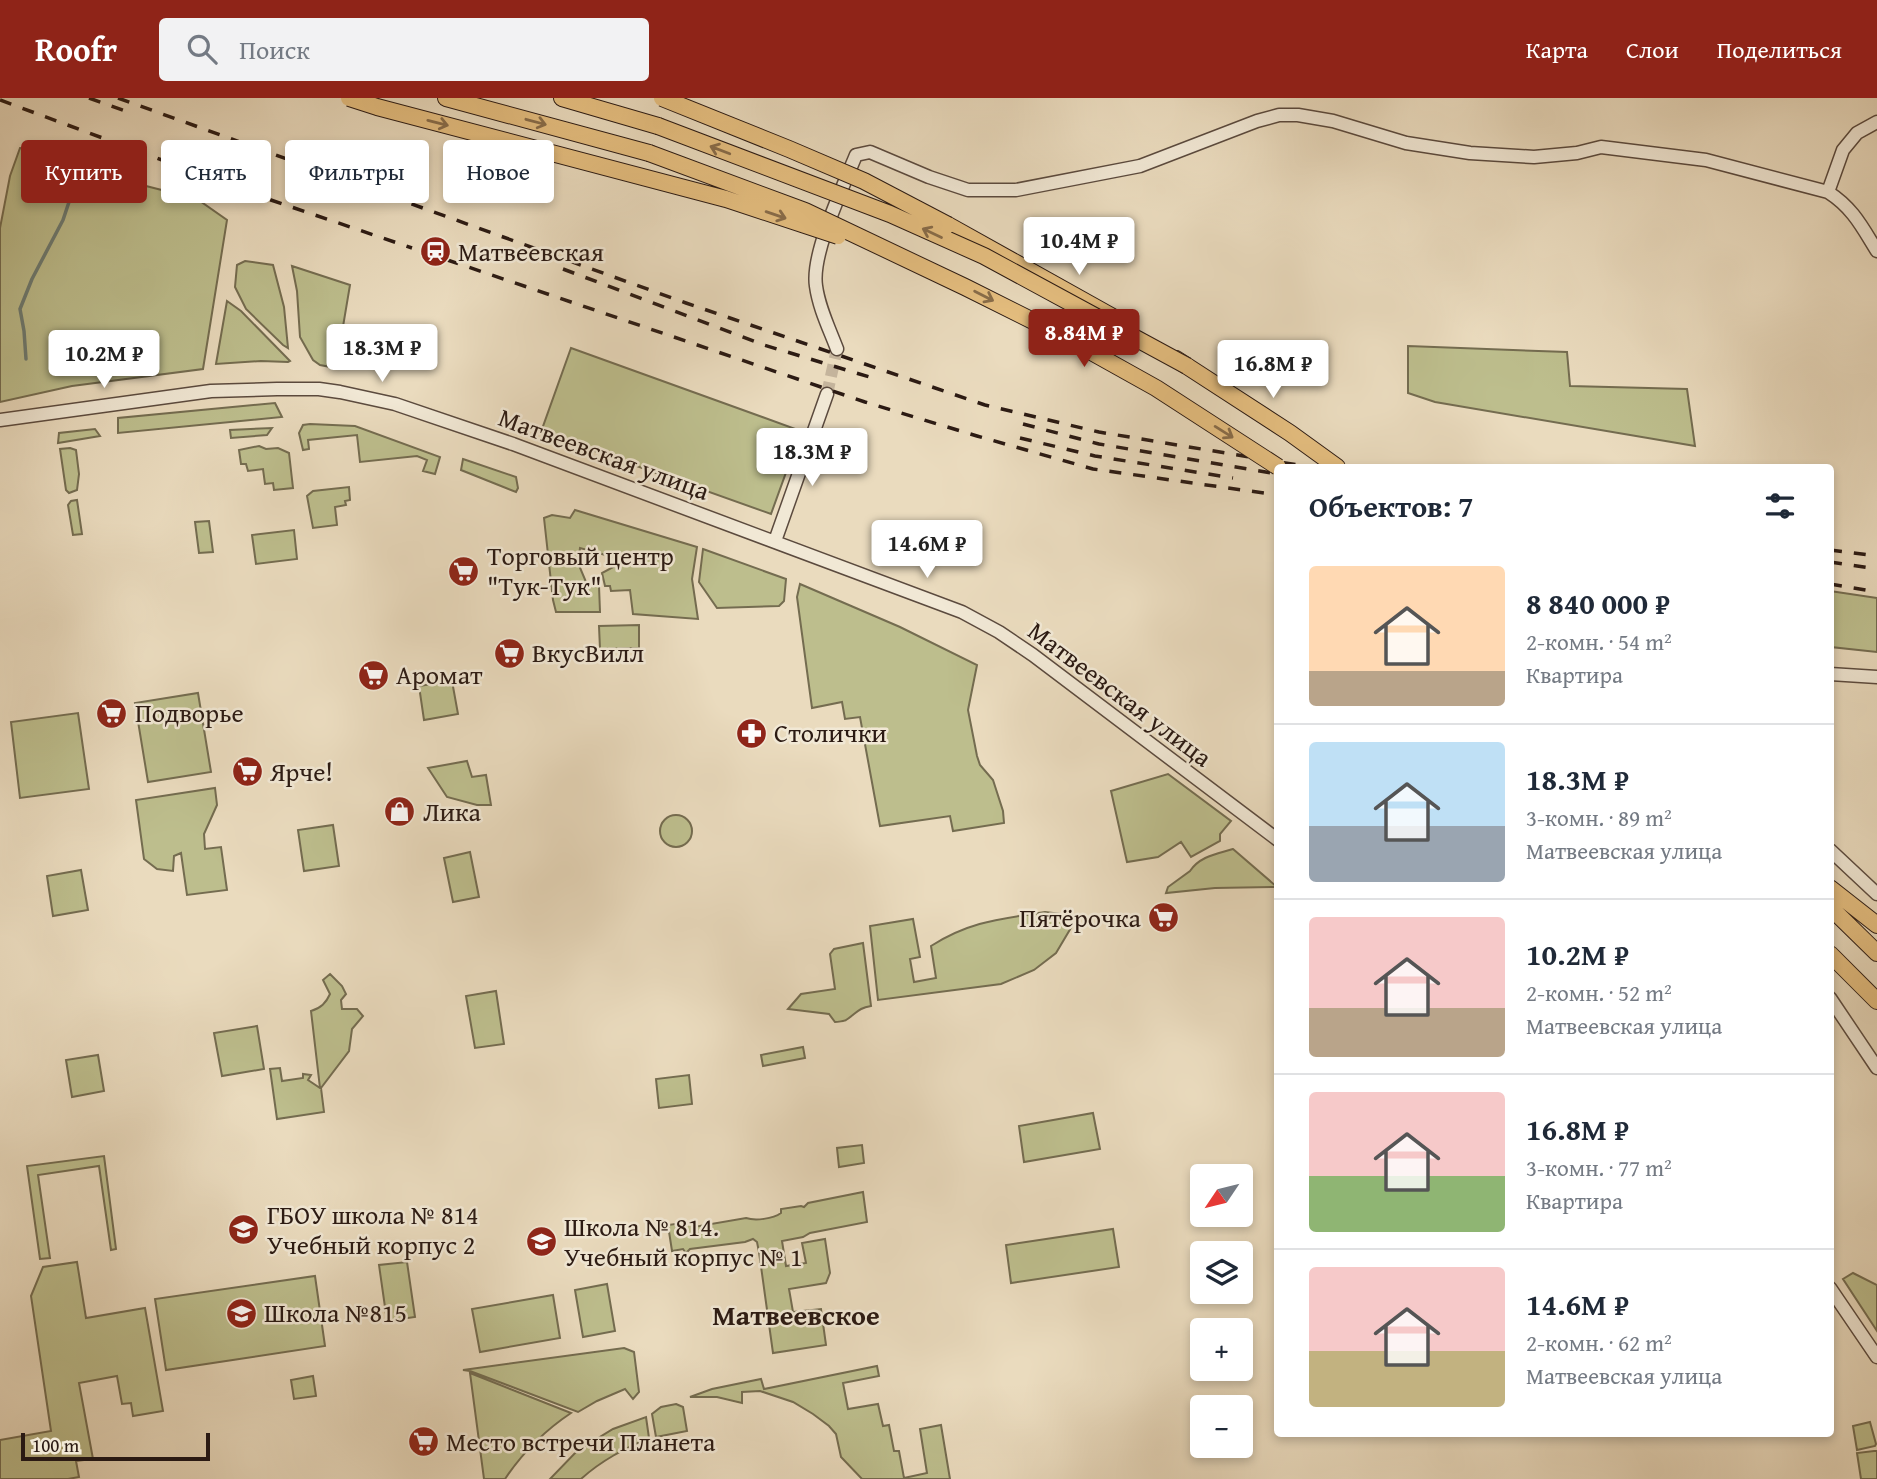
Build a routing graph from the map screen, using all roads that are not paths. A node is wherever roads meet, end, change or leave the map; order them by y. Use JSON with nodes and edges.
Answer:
{"nodes":[{"id":1,"x":349,"y":98,"type":"edge"},
{"id":2,"x":446,"y":98,"type":"edge"},
{"id":3,"x":562,"y":98,"type":"edge"},
{"id":4,"x":662,"y":98,"type":"edge"},
{"id":5,"x":1877,"y":122,"type":"edge"},
{"id":6,"x":1828,"y":192,"type":"junction"},
{"id":7,"x":1877,"y":251,"type":"edge"},
{"id":8,"x":900,"y":255,"type":"junction"},
{"id":9,"x":837,"y":349,"type":"tunnel mouth"},
{"id":10,"x":1187,"y":366,"type":"junction"},
{"id":11,"x":827,"y":394,"type":"tunnel mouth"},
{"id":12,"x":0,"y":421,"type":"edge"},
{"id":13,"x":1274,"y":464,"type":"edge"},
{"id":14,"x":1332,"y":464,"type":"edge"},
{"id":15,"x":775,"y":541,"type":"junction"},
{"id":16,"x":1834,"y":674,"type":"edge"},
{"id":17,"x":1877,"y":677,"type":"edge"},
{"id":18,"x":1274,"y":836,"type":"edge"},
{"id":19,"x":1834,"y":854,"type":"edge"},
{"id":20,"x":1872,"y":890,"type":"edge"},
{"id":21,"x":1834,"y":891,"type":"edge"},
{"id":22,"x":1834,"y":911,"type":"edge"},
{"id":23,"x":1877,"y":925,"type":"edge"},
{"id":24,"x":1877,"y":953,"type":"edge"},
{"id":25,"x":1834,"y":958,"type":"edge"},
{"id":26,"x":1877,"y":1001,"type":"edge"},
{"id":27,"x":1834,"y":1005,"type":"edge"},
{"id":28,"x":1877,"y":1068,"type":"edge"},
{"id":29,"x":1834,"y":1294,"type":"edge"},
{"id":30,"x":1877,"y":1357,"type":"edge"}],
"edges":[{"from":1,"to":8,"type":"main road","one_way":true,"bridge":true},
{"from":2,"to":8,"type":"main road","one_way":true,"bridge":true},
{"from":10,"to":3,"type":"main road","one_way":true,"bridge":true},
{"from":4,"to":10,"type":"main road","bridge":true},
{"from":5,"to":6,"type":"street"},
{"from":6,"to":7,"type":"street"},
{"from":6,"to":9,"type":"street"},
{"from":8,"to":13,"type":"main road","one_way":true,"bridge":true},
{"from":10,"to":14,"type":"main road"},
{"from":11,"to":15,"type":"street"},
{"from":12,"to":15,"type":"street","name":"Матвеевская улица"},
{"from":15,"to":18,"type":"street","name":"Матвеевская улица"},
{"from":16,"to":17,"type":"street"},
{"from":19,"to":20,"type":"street"},
{"from":21,"to":23,"type":"main road"},
{"from":22,"to":24,"type":"main road"},
{"from":25,"to":26,"type":"main road"},
{"from":27,"to":28,"type":"street"},
{"from":29,"to":30,"type":"street"}]}
